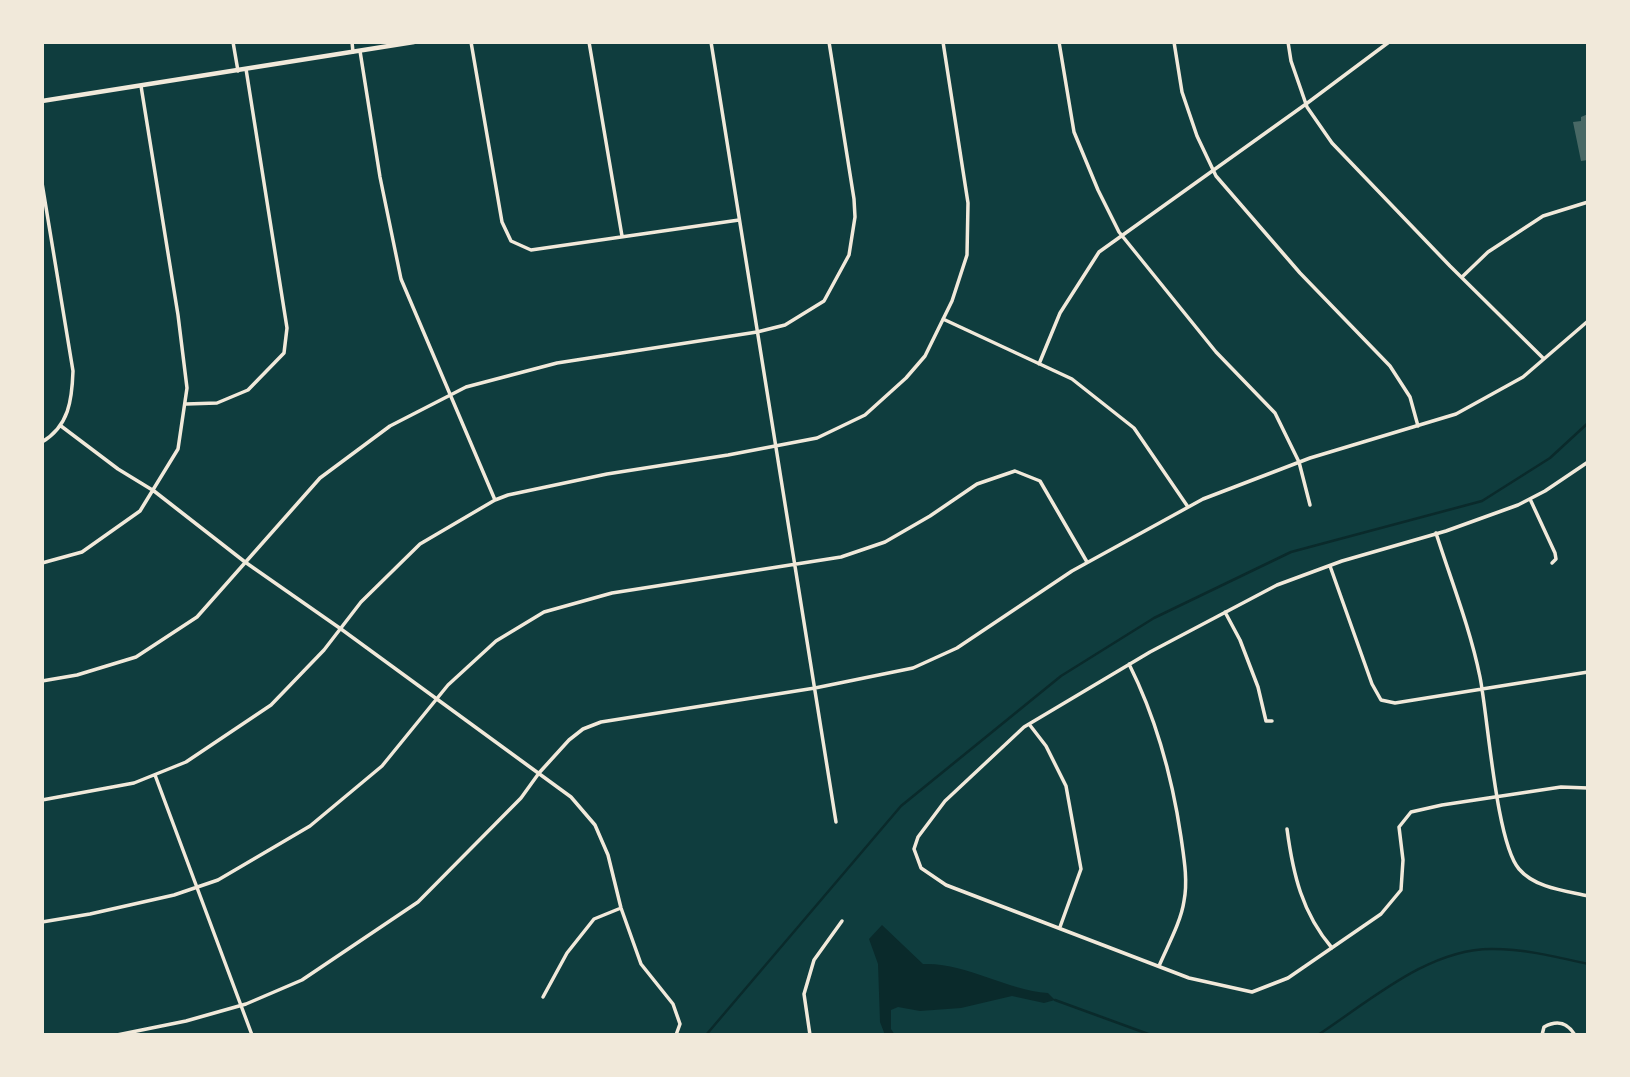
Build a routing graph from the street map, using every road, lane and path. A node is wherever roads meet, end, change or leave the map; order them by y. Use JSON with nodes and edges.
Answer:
{"nodes":[{"id":1,"x":233,"y":42,"type":"edge"},
{"id":2,"x":352,"y":42,"type":"edge"},
{"id":3,"x":414,"y":42,"type":"edge"},
{"id":4,"x":471,"y":42,"type":"edge"},
{"id":5,"x":589,"y":42,"type":"edge"},
{"id":6,"x":711,"y":42,"type":"edge"},
{"id":7,"x":829,"y":42,"type":"edge"},
{"id":8,"x":943,"y":42,"type":"edge"},
{"id":9,"x":1059,"y":42,"type":"edge"},
{"id":10,"x":1174,"y":42,"type":"edge"},
{"id":11,"x":1288,"y":42,"type":"edge"},
{"id":12,"x":1389,"y":42,"type":"edge"},
{"id":13,"x":360,"y":51,"type":"junction"},
{"id":14,"x":353,"y":52,"type":"junction"},
{"id":15,"x":246,"y":69,"type":"junction"},
{"id":16,"x":238,"y":71,"type":"junction"},
{"id":17,"x":141,"y":86,"type":"junction"},
{"id":18,"x":42,"y":101,"type":"edge"},
{"id":19,"x":1306,"y":104,"type":"junction"},
{"id":20,"x":1213,"y":170,"type":"junction"},
{"id":21,"x":42,"y":183,"type":"edge"},
{"id":22,"x":1588,"y":202,"type":"edge"},
{"id":23,"x":740,"y":220,"type":"junction"},
{"id":24,"x":1122,"y":235,"type":"junction"},
{"id":25,"x":622,"y":236,"type":"junction"},
{"id":26,"x":1462,"y":277,"type":"junction"},
{"id":27,"x":943,"y":319,"type":"junction"},
{"id":28,"x":1588,"y":321,"type":"edge"},
{"id":29,"x":757,"y":332,"type":"junction"},
{"id":30,"x":1543,"y":358,"type":"junction"},
{"id":31,"x":1039,"y":364,"type":"junction"},
{"id":32,"x":452,"y":395,"type":"junction"},
{"id":33,"x":185,"y":404,"type":"junction"},
{"id":34,"x":61,"y":426,"type":"junction"},
{"id":35,"x":1418,"y":426,"type":"junction"},
{"id":36,"x":42,"y":442,"type":"edge"},
{"id":37,"x":776,"y":447,"type":"junction"},
{"id":38,"x":1588,"y":462,"type":"edge"},
{"id":39,"x":1299,"y":463,"type":"junction"},
{"id":40,"x":153,"y":491,"type":"junction"},
{"id":41,"x":1530,"y":499,"type":"junction"},
{"id":42,"x":495,"y":500,"type":"junction"},
{"id":43,"x":1310,"y":505,"type":"dead end"},
{"id":44,"x":1188,"y":507,"type":"junction"},
{"id":45,"x":1436,"y":533,"type":"junction"},
{"id":46,"x":245,"y":562,"type":"junction"},
{"id":47,"x":1087,"y":562,"type":"junction"},
{"id":48,"x":42,"y":563,"type":"edge"},
{"id":49,"x":1552,"y":563,"type":"dead end"},
{"id":50,"x":795,"y":565,"type":"junction"},
{"id":51,"x":1329,"y":565,"type":"junction"},
{"id":52,"x":1225,"y":612,"type":"junction"},
{"id":53,"x":341,"y":629,"type":"junction"},
{"id":54,"x":1129,"y":664,"type":"junction"},
{"id":55,"x":1588,"y":672,"type":"edge"},
{"id":56,"x":42,"y":681,"type":"edge"},
{"id":57,"x":815,"y":688,"type":"junction"},
{"id":58,"x":1482,"y":689,"type":"junction"},
{"id":59,"x":437,"y":699,"type":"junction"},
{"id":60,"x":1272,"y":721,"type":"dead end"},
{"id":61,"x":1029,"y":724,"type":"junction"},
{"id":62,"x":539,"y":772,"type":"junction"},
{"id":63,"x":155,"y":775,"type":"junction"},
{"id":64,"x":1588,"y":788,"type":"edge"},
{"id":65,"x":1499,"y":796,"type":"junction"},
{"id":66,"x":42,"y":800,"type":"edge"},
{"id":67,"x":836,"y":822,"type":"dead end"},
{"id":68,"x":1287,"y":829,"type":"dead end"},
{"id":69,"x":196,"y":887,"type":"junction"},
{"id":70,"x":1588,"y":895,"type":"edge"},
{"id":71,"x":621,"y":908,"type":"junction"},
{"id":72,"x":842,"y":921,"type":"dead end"},
{"id":73,"x":42,"y":922,"type":"edge"},
{"id":74,"x":1060,"y":928,"type":"junction"},
{"id":75,"x":1332,"y":948,"type":"junction"},
{"id":76,"x":1159,"y":966,"type":"junction"},
{"id":77,"x":542,"y":997,"type":"dead end"},
{"id":78,"x":241,"y":1005,"type":"junction"},
{"id":79,"x":117,"y":1035,"type":"edge"},
{"id":80,"x":252,"y":1035,"type":"edge"},
{"id":81,"x":676,"y":1035,"type":"edge"},
{"id":82,"x":810,"y":1035,"type":"edge"},
{"id":83,"x":1542,"y":1035,"type":"edge"},
{"id":84,"x":1575,"y":1035,"type":"edge"}],
"edges":[{"from":1,"to":16,"type":"street"},
{"from":2,"to":14,"type":"street"},
{"from":3,"to":13,"type":"main road"},
{"from":4,"to":25,"type":"street"},
{"from":5,"to":25,"type":"street"},
{"from":6,"to":23,"type":"street"},
{"from":7,"to":29,"type":"street"},
{"from":8,"to":27,"type":"street"},
{"from":9,"to":24,"type":"street"},
{"from":10,"to":20,"type":"street"},
{"from":11,"to":19,"type":"street"},
{"from":12,"to":19,"type":"street"},
{"from":13,"to":14,"type":"main road"},
{"from":13,"to":32,"type":"street"},
{"from":14,"to":15,"type":"main road"},
{"from":15,"to":16,"type":"main road"},
{"from":15,"to":33,"type":"street"},
{"from":16,"to":17,"type":"main road"},
{"from":17,"to":18,"type":"main road"},
{"from":17,"to":33,"type":"street"},
{"from":19,"to":20,"type":"street"},
{"from":19,"to":26,"type":"street"},
{"from":20,"to":24,"type":"street"},
{"from":20,"to":35,"type":"street"},
{"from":21,"to":34,"type":"street"},
{"from":22,"to":26,"type":"street"},
{"from":23,"to":25,"type":"street"},
{"from":23,"to":29,"type":"street"},
{"from":24,"to":31,"type":"street"},
{"from":24,"to":39,"type":"street"},
{"from":26,"to":30,"type":"street"},
{"from":27,"to":31,"type":"street"},
{"from":27,"to":37,"type":"street"},
{"from":28,"to":30,"type":"street"},
{"from":29,"to":32,"type":"street"},
{"from":29,"to":37,"type":"street"},
{"from":30,"to":35,"type":"street"},
{"from":31,"to":44,"type":"street"},
{"from":32,"to":42,"type":"street"},
{"from":32,"to":46,"type":"street"},
{"from":33,"to":40,"type":"street"},
{"from":34,"to":36,"type":"street"},
{"from":34,"to":40,"type":"street"},
{"from":35,"to":39,"type":"street"},
{"from":37,"to":42,"type":"street"},
{"from":37,"to":50,"type":"street"},
{"from":38,"to":41,"type":"street"},
{"from":39,"to":43,"type":"street"},
{"from":39,"to":44,"type":"street"},
{"from":40,"to":46,"type":"street"},
{"from":40,"to":48,"type":"street"},
{"from":41,"to":45,"type":"street"},
{"from":41,"to":49,"type":"street"},
{"from":42,"to":53,"type":"street"},
{"from":44,"to":47,"type":"street"},
{"from":45,"to":51,"type":"street"},
{"from":45,"to":58,"type":"street"},
{"from":46,"to":53,"type":"street"},
{"from":46,"to":56,"type":"street"},
{"from":47,"to":50,"type":"street"},
{"from":47,"to":57,"type":"street"},
{"from":50,"to":57,"type":"street"},
{"from":50,"to":59,"type":"street"},
{"from":51,"to":52,"type":"street"},
{"from":51,"to":58,"type":"street"},
{"from":52,"to":54,"type":"street"},
{"from":52,"to":60,"type":"street"},
{"from":53,"to":59,"type":"street"},
{"from":53,"to":63,"type":"street"},
{"from":54,"to":61,"type":"street"},
{"from":54,"to":76,"type":"street"},
{"from":55,"to":58,"type":"street"},
{"from":57,"to":62,"type":"street"},
{"from":57,"to":67,"type":"street"},
{"from":58,"to":65,"type":"street"},
{"from":59,"to":62,"type":"street"},
{"from":59,"to":69,"type":"street"},
{"from":61,"to":74,"type":"street"},
{"from":61,"to":74,"type":"street"},
{"from":62,"to":71,"type":"street"},
{"from":62,"to":78,"type":"street"},
{"from":63,"to":66,"type":"street"},
{"from":63,"to":69,"type":"street"},
{"from":64,"to":65,"type":"street"},
{"from":65,"to":70,"type":"street"},
{"from":65,"to":75,"type":"street"},
{"from":68,"to":75,"type":"street"},
{"from":69,"to":73,"type":"street"},
{"from":69,"to":78,"type":"street"},
{"from":71,"to":77,"type":"street"},
{"from":71,"to":81,"type":"street"},
{"from":72,"to":82,"type":"street"},
{"from":74,"to":76,"type":"street"},
{"from":75,"to":76,"type":"street"},
{"from":78,"to":79,"type":"street"},
{"from":78,"to":80,"type":"street"},
{"from":83,"to":84,"type":"street"}]}
